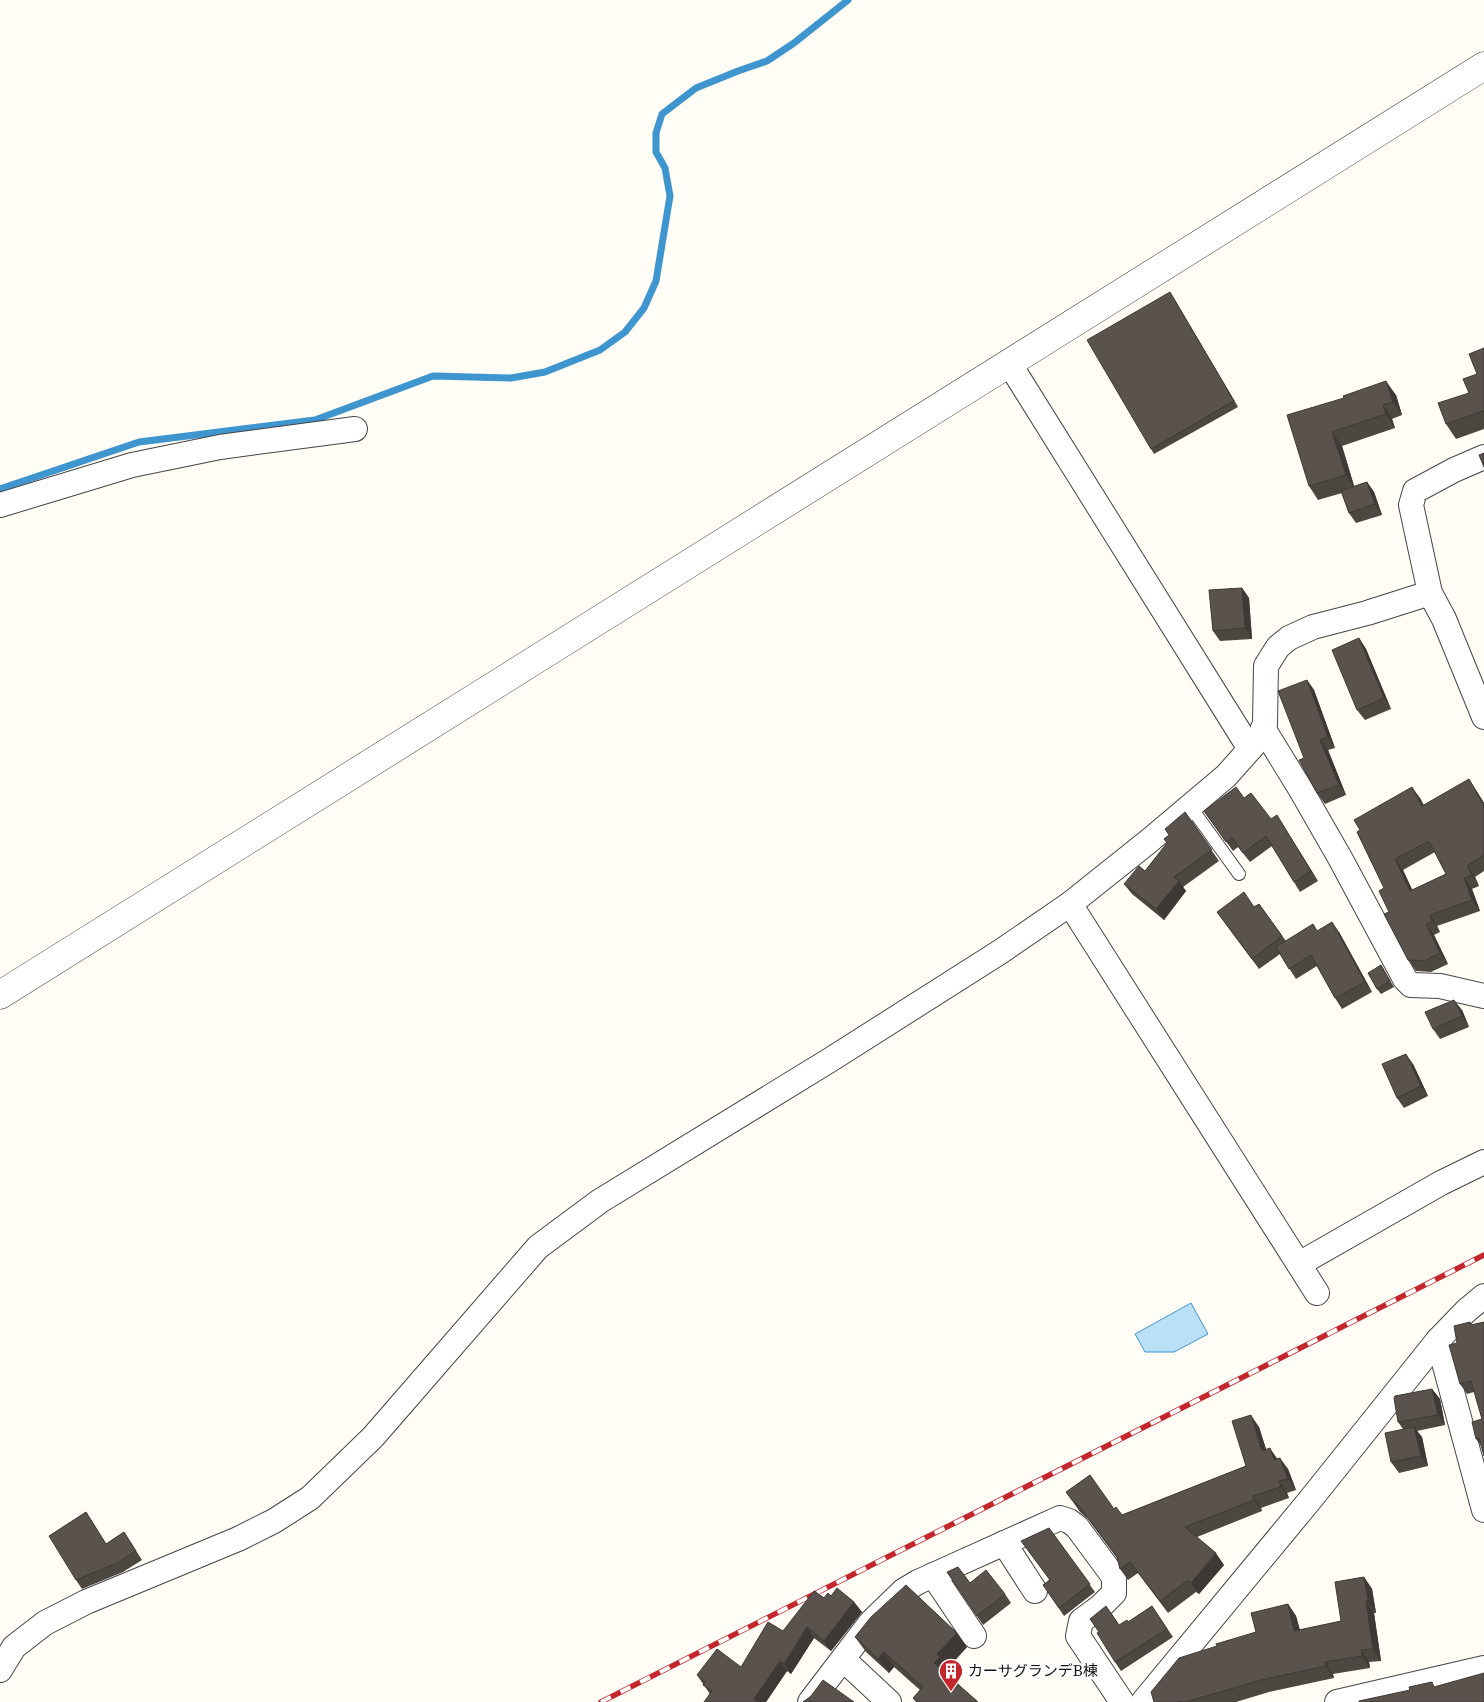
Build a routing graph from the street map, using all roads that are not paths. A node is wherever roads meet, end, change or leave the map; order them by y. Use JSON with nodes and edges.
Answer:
{"nodes":[{"id":1,"x":1484,"y":66,"type":"edge"},
{"id":2,"x":1009,"y":363,"type":"junction"},
{"id":3,"x":355,"y":429,"type":"dead end"},
{"id":4,"x":1484,"y":457,"type":"edge"},
{"id":5,"x":0,"y":505,"type":"edge"},
{"id":6,"x":1430,"y":593,"type":"junction"},
{"id":7,"x":1484,"y":717,"type":"edge"},
{"id":8,"x":1263,"y":728,"type":"junction"},
{"id":9,"x":1250,"y":749,"type":"junction"},
{"id":10,"x":1190,"y":806,"type":"junction"},
{"id":11,"x":1239,"y":874,"type":"dead end"},
{"id":12,"x":1070,"y":904,"type":"junction"},
{"id":13,"x":0,"y":995,"type":"edge"},
{"id":14,"x":1484,"y":996,"type":"edge"},
{"id":15,"x":1484,"y":1162,"type":"edge"},
{"id":16,"x":1298,"y":1264,"type":"junction"},
{"id":17,"x":1317,"y":1293,"type":"dead end"},
{"id":18,"x":1484,"y":1296,"type":"edge"},
{"id":19,"x":1438,"y":1340,"type":"junction"},
{"id":20,"x":1484,"y":1510,"type":"edge"},
{"id":21,"x":1004,"y":1543,"type":"junction"},
{"id":22,"x":933,"y":1575,"type":"junction"},
{"id":23,"x":1035,"y":1591,"type":"dead end"},
{"id":24,"x":974,"y":1636,"type":"dead end"},
{"id":25,"x":844,"y":1660,"type":"junction"},
{"id":26,"x":2,"y":1662,"type":"edge"},
{"id":27,"x":1484,"y":1668,"type":"edge"},
{"id":28,"x":810,"y":1702,"type":"edge"},
{"id":29,"x":890,"y":1702,"type":"edge"},
{"id":30,"x":1122,"y":1702,"type":"edge"},
{"id":31,"x":1144,"y":1702,"type":"edge"},
{"id":32,"x":1337,"y":1702,"type":"edge"}],
"edges":[{"from":1,"to":2,"type":"street"},
{"from":2,"to":9,"type":"street"},
{"from":2,"to":13,"type":"street"},
{"from":3,"to":5,"type":"street"},
{"from":4,"to":6,"type":"street"},
{"from":6,"to":7,"type":"street"},
{"from":6,"to":8,"type":"street"},
{"from":8,"to":9,"type":"street"},
{"from":8,"to":14,"type":"street"},
{"from":9,"to":10,"type":"street"},
{"from":10,"to":11,"type":"lane"},
{"from":10,"to":12,"type":"street"},
{"from":12,"to":16,"type":"street"},
{"from":12,"to":26,"type":"street"},
{"from":15,"to":16,"type":"street"},
{"from":16,"to":17,"type":"street"},
{"from":18,"to":19,"type":"street"},
{"from":19,"to":20,"type":"street"},
{"from":19,"to":31,"type":"street"},
{"from":21,"to":22,"type":"street"},
{"from":21,"to":23,"type":"street"},
{"from":21,"to":30,"type":"street"},
{"from":22,"to":24,"type":"street"},
{"from":22,"to":25,"type":"street"},
{"from":25,"to":28,"type":"street"},
{"from":25,"to":29,"type":"street"},
{"from":27,"to":32,"type":"street"}]}
